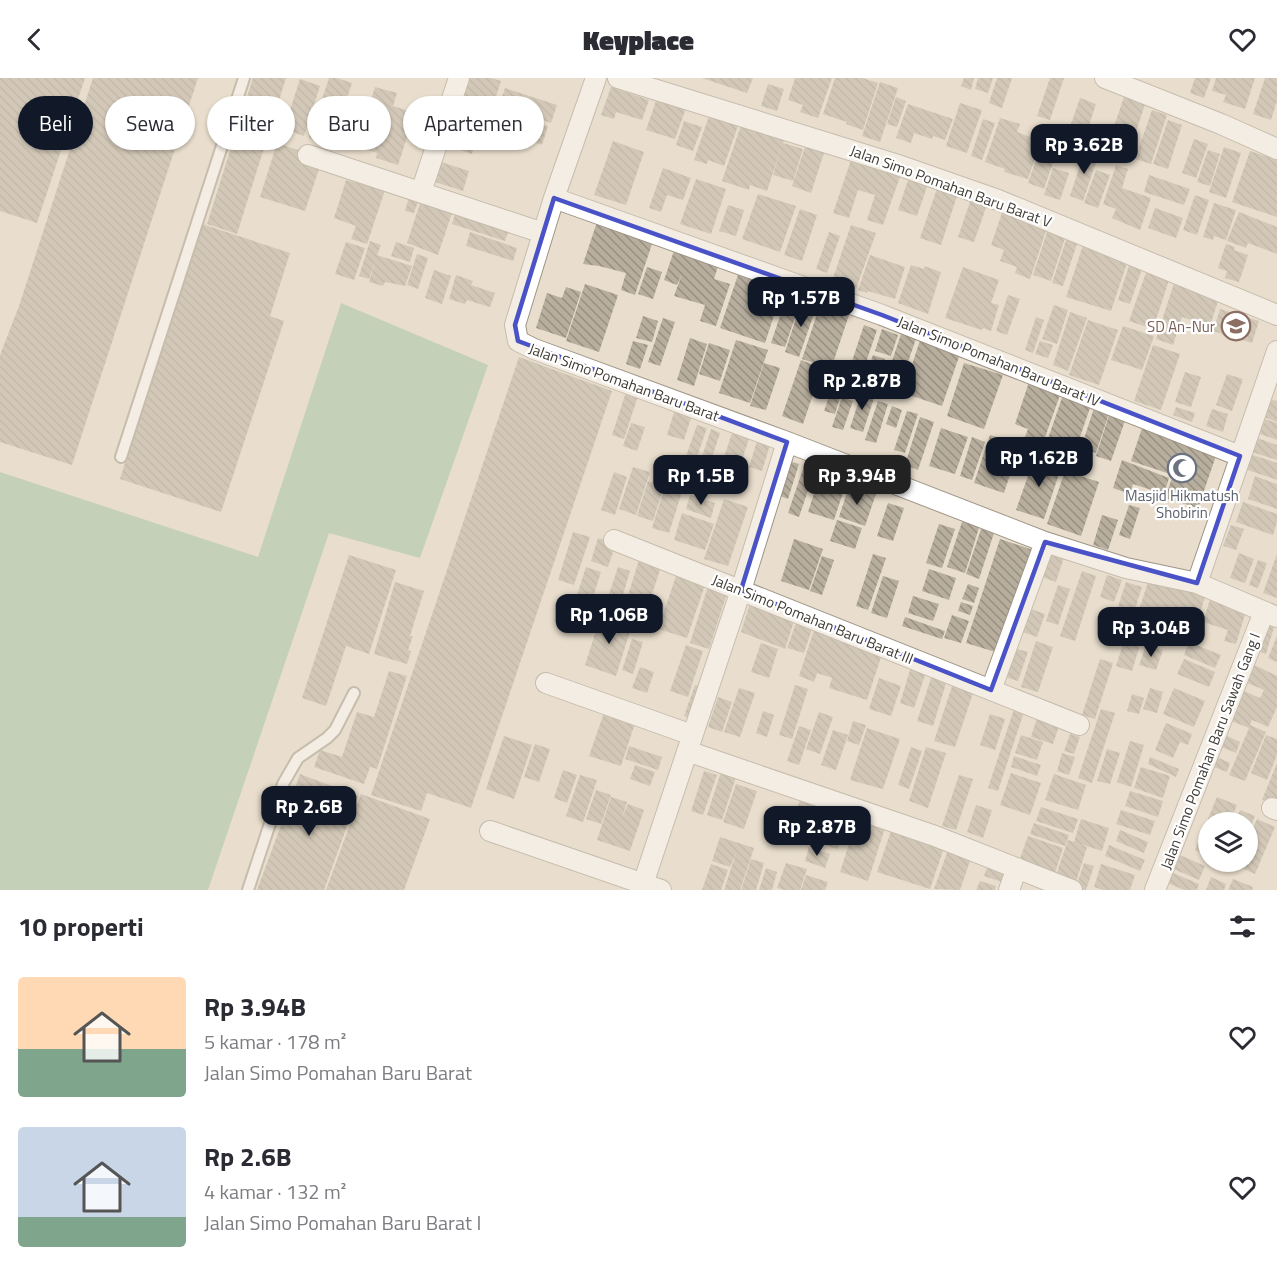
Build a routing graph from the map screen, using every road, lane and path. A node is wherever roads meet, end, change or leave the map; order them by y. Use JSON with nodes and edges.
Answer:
{"nodes":[{"id":1,"x":244,"y":78,"type":"edge"},
{"id":2,"x":459,"y":78,"type":"edge"},
{"id":3,"x":596,"y":78,"type":"edge"},
{"id":4,"x":618,"y":78,"type":"edge"},
{"id":5,"x":1105,"y":78,"type":"edge"},
{"id":6,"x":1277,"y":149,"type":"edge"},
{"id":7,"x":308,"y":155,"type":"dead end"},
{"id":8,"x":421,"y":192,"type":"junction"},
{"id":9,"x":554,"y":198,"type":"junction"},
{"id":10,"x":543,"y":233,"type":"junction"},
{"id":11,"x":1277,"y":315,"type":"edge"},
{"id":12,"x":1277,"y":351,"type":"edge"},
{"id":13,"x":787,"y":442,"type":"junction"},
{"id":14,"x":1240,"y":456,"type":"junction"},
{"id":15,"x":121,"y":457,"type":"dead end"},
{"id":16,"x":614,"y":540,"type":"dead end"},
{"id":17,"x":1045,"y":542,"type":"junction"},
{"id":18,"x":1197,"y":584,"type":"junction"},
{"id":19,"x":741,"y":590,"type":"junction"},
{"id":20,"x":1271,"y":614,"type":"edge"},
{"id":21,"x":546,"y":683,"type":"dead end"},
{"id":22,"x":991,"y":690,"type":"junction"},
{"id":23,"x":354,"y":693,"type":"dead end"},
{"id":24,"x":1079,"y":725,"type":"dead end"},
{"id":25,"x":689,"y":743,"type":"junction"},
{"id":26,"x":490,"y":831,"type":"dead end"},
{"id":27,"x":1017,"y":868,"type":"junction"},
{"id":28,"x":652,"y":887,"type":"edge"},
{"id":29,"x":248,"y":890,"type":"edge"},
{"id":30,"x":1009,"y":890,"type":"edge"},
{"id":31,"x":1072,"y":890,"type":"edge"},
{"id":32,"x":1155,"y":890,"type":"edge"}],
"edges":[{"from":1,"to":15,"type":"lane"},
{"from":2,"to":8,"type":"street"},
{"from":3,"to":9,"type":"street","name":"Jalan Simo Pomahan Baru Barat"},
{"from":4,"to":11,"type":"street","name":"Jalan Simo Pomahan Baru Barat V"},
{"from":5,"to":6,"type":"street"},
{"from":7,"to":8,"type":"street"},
{"from":8,"to":10,"type":"street"},
{"from":9,"to":10,"type":"street","name":"Jalan Simo Pomahan Baru Barat"},
{"from":9,"to":14,"type":"street","name":"Jalan Simo Pomahan Baru Barat IV"},
{"from":10,"to":13,"type":"street","name":"Jalan Simo Pomahan Baru Barat"},
{"from":12,"to":14,"type":"street"},
{"from":13,"to":17,"type":"street","name":"Jalan Simo Pomahan Baru Barat"},
{"from":13,"to":19,"type":"street"},
{"from":14,"to":18,"type":"street"},
{"from":16,"to":19,"type":"street","name":"Jalan Simo Pomahan Baru Barat III"},
{"from":17,"to":18,"type":"street","name":"Jalan Simo Pomahan Baru Barat"},
{"from":17,"to":22,"type":"street"},
{"from":18,"to":20,"type":"street","name":"Jalan Simo Pomahan Baru Barat"},
{"from":19,"to":22,"type":"street","name":"Jalan Simo Pomahan Baru Barat III"},
{"from":19,"to":25,"type":"street"},
{"from":20,"to":32,"type":"street","name":"Jalan Simo Pomahan Baru Sawah Gang I"},
{"from":21,"to":25,"type":"street"},
{"from":22,"to":24,"type":"street","name":"Jalan Simo Pomahan Baru Barat III"},
{"from":23,"to":29,"type":"lane"},
{"from":25,"to":27,"type":"street"},
{"from":25,"to":28,"type":"street"},
{"from":26,"to":28,"type":"street"},
{"from":27,"to":30,"type":"street"},
{"from":27,"to":31,"type":"street"}]}
